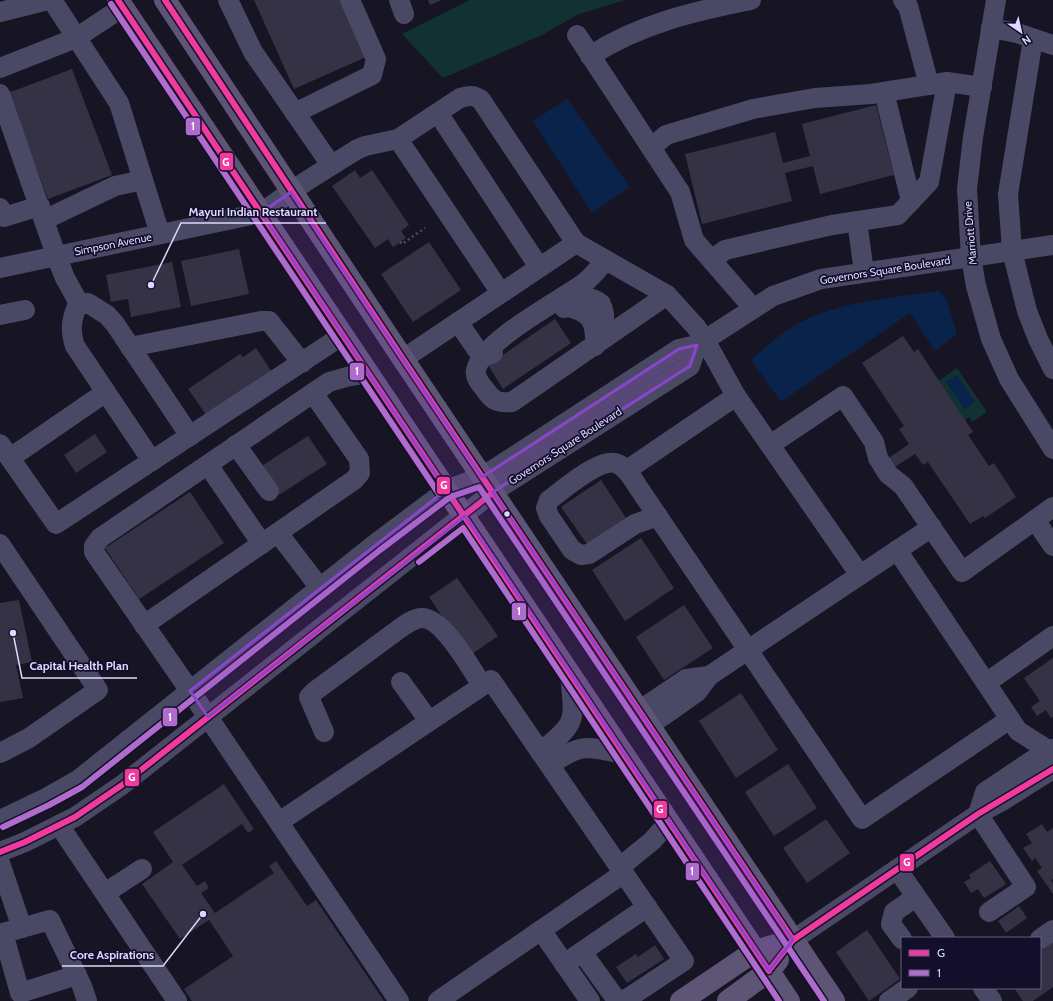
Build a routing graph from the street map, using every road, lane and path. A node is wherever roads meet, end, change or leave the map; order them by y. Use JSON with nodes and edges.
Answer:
{"nodes":[{"id":1,"x":48,"y":0,"type":"edge"},
{"id":2,"x":52,"y":0,"type":"edge"},
{"id":3,"x":165,"y":0,"type":"edge"},
{"id":4,"x":228,"y":0,"type":"edge"},
{"id":5,"x":350,"y":0,"type":"edge"},
{"id":6,"x":751,"y":0,"type":"edge"},
{"id":7,"x":903,"y":0,"type":"edge"},
{"id":8,"x":996,"y":0,"type":"edge"},
{"id":9,"x":120,"y":4,"type":"edge"},
{"id":10,"x":0,"y":12,"type":"edge"},
{"id":11,"x":991,"y":28,"type":"junction"},
{"id":12,"x":577,"y":35,"type":"dead end"},
{"id":13,"x":76,"y":38,"type":"junction"},
{"id":14,"x":1033,"y":39,"type":"junction"},
{"id":15,"x":1053,"y":45,"type":"edge"},
{"id":16,"x":590,"y":56,"type":"junction"},
{"id":17,"x":0,"y":68,"type":"edge"},
{"id":18,"x":938,"y":83,"type":"junction"},
{"id":19,"x":982,"y":86,"type":"junction"},
{"id":20,"x":884,"y":92,"type":"junction"},
{"id":21,"x":0,"y":94,"type":"edge"},
{"id":22,"x":295,"y":113,"type":"junction"},
{"id":23,"x":438,"y":113,"type":"junction"},
{"id":24,"x":398,"y":139,"type":"junction"},
{"id":25,"x":651,"y":148,"type":"junction"},
{"id":26,"x":331,"y":165,"type":"junction"},
{"id":27,"x":144,"y":180,"type":"junction"},
{"id":28,"x":291,"y":192,"type":"junction"},
{"id":29,"x":911,"y":201,"type":"junction"},
{"id":30,"x":0,"y":208,"type":"edge"},
{"id":31,"x":42,"y":213,"type":"junction"},
{"id":32,"x":261,"y":213,"type":"junction"},
{"id":33,"x":857,"y":221,"type":"junction"},
{"id":34,"x":425,"y":228,"type":"dead end"},
{"id":35,"x":160,"y":234,"type":"junction"},
{"id":36,"x":400,"y":242,"type":"dead end"},
{"id":37,"x":576,"y":243,"type":"junction"},
{"id":38,"x":1053,"y":245,"type":"edge"},
{"id":39,"x":1012,"y":251,"type":"junction"},
{"id":40,"x":56,"y":255,"type":"junction"},
{"id":41,"x":971,"y":257,"type":"junction"},
{"id":42,"x":712,"y":260,"type":"junction"},
{"id":43,"x":605,"y":261,"type":"junction"},
{"id":44,"x":539,"y":267,"type":"junction"},
{"id":45,"x":0,"y":268,"type":"edge"},
{"id":46,"x":864,"y":272,"type":"junction"},
{"id":47,"x":583,"y":284,"type":"junction"},
{"id":48,"x":501,"y":293,"type":"junction"},
{"id":49,"x":667,"y":295,"type":"junction"},
{"id":50,"x":80,"y":305,"type":"junction"},
{"id":51,"x":753,"y":308,"type":"junction"},
{"id":52,"x":25,"y":310,"type":"dead end"},
{"id":53,"x":0,"y":315,"type":"edge"},
{"id":54,"x":458,"y":322,"type":"junction"},
{"id":55,"x":612,"y":334,"type":"junction"},
{"id":56,"x":343,"y":335,"type":"junction"},
{"id":57,"x":701,"y":342,"type":"junction"},
{"id":58,"x":595,"y":346,"type":"junction"},
{"id":59,"x":130,"y":347,"type":"junction"},
{"id":60,"x":482,"y":357,"type":"junction"},
{"id":61,"x":403,"y":359,"type":"junction"},
{"id":62,"x":302,"y":363,"type":"junction"},
{"id":63,"x":1053,"y":369,"type":"edge"},
{"id":64,"x":369,"y":373,"type":"junction"},
{"id":65,"x":106,"y":392,"type":"junction"},
{"id":66,"x":313,"y":393,"type":"junction"},
{"id":67,"x":736,"y":396,"type":"junction"},
{"id":68,"x":190,"y":436,"type":"junction"},
{"id":69,"x":236,"y":445,"type":"junction"},
{"id":70,"x":770,"y":445,"type":"junction"},
{"id":71,"x":1053,"y":449,"type":"edge"},
{"id":72,"x":5,"y":451,"type":"edge"},
{"id":73,"x":152,"y":461,"type":"junction"},
{"id":74,"x":208,"y":465,"type":"junction"},
{"id":75,"x":627,"y":470,"type":"junction"},
{"id":76,"x":488,"y":485,"type":"junction"},
{"id":77,"x":446,"y":490,"type":"junction"},
{"id":78,"x":269,"y":491,"type":"dead end"},
{"id":79,"x":1053,"y":507,"type":"edge"},
{"id":80,"x":465,"y":516,"type":"junction"},
{"id":81,"x":658,"y":516,"type":"junction"},
{"id":82,"x":1035,"y":520,"type":"junction"},
{"id":83,"x":932,"y":527,"type":"junction"},
{"id":84,"x":270,"y":538,"type":"junction"},
{"id":85,"x":0,"y":545,"type":"edge"},
{"id":86,"x":1053,"y":546,"type":"edge"},
{"id":87,"x":896,"y":550,"type":"junction"},
{"id":88,"x":860,"y":575,"type":"junction"},
{"id":89,"x":320,"y":588,"type":"junction"},
{"id":90,"x":144,"y":624,"type":"junction"},
{"id":91,"x":1053,"y":636,"type":"edge"},
{"id":92,"x":748,"y":650,"type":"junction"},
{"id":93,"x":570,"y":674,"type":"junction"},
{"id":94,"x":401,"y":682,"type":"dead end"},
{"id":95,"x":986,"y":683,"type":"junction"},
{"id":96,"x":482,"y":685,"type":"junction"},
{"id":97,"x":190,"y":691,"type":"junction"},
{"id":98,"x":208,"y":717,"type":"junction"},
{"id":99,"x":645,"y":718,"type":"junction"},
{"id":100,"x":429,"y":721,"type":"junction"},
{"id":101,"x":1014,"y":725,"type":"junction"},
{"id":102,"x":324,"y":732,"type":"dead end"},
{"id":103,"x":0,"y":753,"type":"edge"},
{"id":104,"x":623,"y":754,"type":"junction"},
{"id":105,"x":1051,"y":756,"type":"edge"},
{"id":106,"x":545,"y":758,"type":"junction"},
{"id":107,"x":1022,"y":768,"type":"junction"},
{"id":108,"x":978,"y":814,"type":"junction"},
{"id":109,"x":0,"y":820,"type":"edge"},
{"id":110,"x":279,"y":822,"type":"junction"},
{"id":111,"x":669,"y":822,"type":"junction"},
{"id":112,"x":59,"y":825,"type":"junction"},
{"id":113,"x":0,"y":852,"type":"edge"},
{"id":114,"x":0,"y":863,"type":"edge"},
{"id":115,"x":142,"y":869,"type":"dead end"},
{"id":116,"x":897,"y":869,"type":"junction"},
{"id":117,"x":622,"y":870,"type":"junction"},
{"id":118,"x":104,"y":893,"type":"junction"},
{"id":119,"x":916,"y":897,"type":"junction"},
{"id":120,"x":647,"y":907,"type":"junction"},
{"id":121,"x":989,"y":912,"type":"dead end"},
{"id":122,"x":22,"y":928,"type":"junction"},
{"id":123,"x":541,"y":930,"type":"junction"},
{"id":124,"x":1053,"y":930,"type":"edge"},
{"id":125,"x":944,"y":937,"type":"edge"},
{"id":126,"x":901,"y":938,"type":"edge"},
{"id":127,"x":1041,"y":938,"type":"edge"},
{"id":128,"x":793,"y":940,"type":"junction"},
{"id":129,"x":755,"y":951,"type":"junction"},
{"id":130,"x":582,"y":952,"type":"junction"},
{"id":131,"x":564,"y":964,"type":"junction"},
{"id":132,"x":769,"y":972,"type":"junction"},
{"id":133,"x":77,"y":975,"type":"junction"},
{"id":134,"x":907,"y":989,"type":"edge"},
{"id":135,"x":984,"y":989,"type":"edge"},
{"id":136,"x":87,"y":1001,"type":"edge"},
{"id":137,"x":177,"y":1001,"type":"edge"},
{"id":138,"x":399,"y":1001,"type":"edge"},
{"id":139,"x":438,"y":1001,"type":"edge"},
{"id":140,"x":590,"y":1001,"type":"edge"},
{"id":141,"x":681,"y":1001,"type":"edge"},
{"id":142,"x":728,"y":1001,"type":"edge"},
{"id":143,"x":789,"y":1001,"type":"edge"},
{"id":144,"x":834,"y":1001,"type":"edge"},
{"id":145,"x":889,"y":1001,"type":"edge"},
{"id":146,"x":992,"y":1001,"type":"edge"}],
"edges":[{"from":1,"to":10,"type":"street"},
{"from":2,"to":13,"type":"street"},
{"from":3,"to":28,"type":"main road"},
{"from":4,"to":22,"type":"street"},
{"from":5,"to":22,"type":"street"},
{"from":6,"to":16,"type":"street"},
{"from":7,"to":18,"type":"street"},
{"from":8,"to":11,"type":"street","name":"Marriott Drive"},
{"from":9,"to":13,"type":"street"},
{"from":9,"to":32,"type":"main road"},
{"from":11,"to":14,"type":"street"},
{"from":11,"to":19,"type":"street","name":"Marriott Drive"},
{"from":12,"to":16,"type":"street"},
{"from":13,"to":17,"type":"street"},
{"from":13,"to":27,"type":"street"},
{"from":14,"to":15,"type":"street"},
{"from":14,"to":39,"type":"street"},
{"from":16,"to":25,"type":"street"},
{"from":18,"to":19,"type":"street"},
{"from":18,"to":20,"type":"street"},
{"from":18,"to":29,"type":"street"},
{"from":19,"to":41,"type":"street","name":"Marriott Drive"},
{"from":20,"to":25,"type":"street"},
{"from":20,"to":29,"type":"street"},
{"from":21,"to":31,"type":"street"},
{"from":22,"to":26,"type":"street"},
{"from":23,"to":24,"type":"street"},
{"from":23,"to":37,"type":"street"},
{"from":23,"to":44,"type":"street"},
{"from":24,"to":26,"type":"street","name":"Simpson Avenue"},
{"from":24,"to":48,"type":"street"},
{"from":25,"to":42,"type":"street"},
{"from":26,"to":28,"type":"street","name":"Simpson Avenue"},
{"from":27,"to":31,"type":"street"},
{"from":27,"to":35,"type":"street"},
{"from":28,"to":32,"type":"street","name":"Simpson Avenue"},
{"from":28,"to":61,"type":"main road"},
{"from":29,"to":33,"type":"street"},
{"from":30,"to":31,"type":"street"},
{"from":31,"to":40,"type":"street"},
{"from":32,"to":35,"type":"street","name":"Simpson Avenue"},
{"from":32,"to":56,"type":"main road"},
{"from":33,"to":42,"type":"street"},
{"from":33,"to":46,"type":"street"},
{"from":34,"to":36,"type":"path"},
{"from":35,"to":40,"type":"street","name":"Simpson Avenue"},
{"from":37,"to":43,"type":"street"},
{"from":37,"to":44,"type":"street"},
{"from":38,"to":39,"type":"street","name":"Governors Square Boulevard"},
{"from":39,"to":41,"type":"street","name":"Governors Square Boulevard"},
{"from":39,"to":63,"type":"street"},
{"from":40,"to":45,"type":"street","name":"Simpson Avenue"},
{"from":40,"to":50,"type":"street"},
{"from":41,"to":46,"type":"street","name":"Governors Square Boulevard"},
{"from":41,"to":71,"type":"street","name":"Marriott Drive"},
{"from":42,"to":51,"type":"street"},
{"from":43,"to":47,"type":"street"},
{"from":43,"to":49,"type":"street"},
{"from":44,"to":48,"type":"street"},
{"from":46,"to":51,"type":"street","name":"Governors Square Boulevard"},
{"from":47,"to":55,"type":"street"},
{"from":47,"to":60,"type":"street"},
{"from":48,"to":54,"type":"street"},
{"from":49,"to":55,"type":"street"},
{"from":49,"to":57,"type":"street"},
{"from":50,"to":59,"type":"street"},
{"from":50,"to":65,"type":"street"},
{"from":51,"to":57,"type":"street","name":"Governors Square Boulevard"},
{"from":52,"to":53,"type":"street"},
{"from":54,"to":60,"type":"street"},
{"from":54,"to":61,"type":"street"},
{"from":55,"to":58,"type":"street"},
{"from":56,"to":62,"type":"street"},
{"from":56,"to":64,"type":"main road"},
{"from":57,"to":67,"type":"street"},
{"from":57,"to":76,"type":"street","name":"Governors Square Boulevard"},
{"from":58,"to":60,"type":"street"},
{"from":58,"to":60,"type":"street"},
{"from":59,"to":62,"type":"street"},
{"from":59,"to":68,"type":"street"},
{"from":61,"to":76,"type":"main road"},
{"from":62,"to":68,"type":"street"},
{"from":64,"to":66,"type":"street"},
{"from":64,"to":77,"type":"main road"},
{"from":65,"to":72,"type":"street"},
{"from":65,"to":73,"type":"street"},
{"from":66,"to":69,"type":"street"},
{"from":66,"to":84,"type":"street"},
{"from":67,"to":70,"type":"street"},
{"from":67,"to":75,"type":"street"},
{"from":68,"to":73,"type":"street"},
{"from":69,"to":74,"type":"street"},
{"from":69,"to":78,"type":"street"},
{"from":70,"to":83,"type":"street"},
{"from":70,"to":88,"type":"street"},
{"from":72,"to":73,"type":"street"},
{"from":74,"to":84,"type":"street"},
{"from":74,"to":90,"type":"street"},
{"from":75,"to":81,"type":"street"},
{"from":75,"to":81,"type":"street"},
{"from":76,"to":77,"type":"street","name":"Governors Square Boulevard"},
{"from":76,"to":80,"type":"street","name":"Governors Square Boulevard"},
{"from":76,"to":99,"type":"main road"},
{"from":77,"to":80,"type":"main road"},
{"from":77,"to":89,"type":"street","name":"Governors Square Boulevard"},
{"from":79,"to":82,"type":"street"},
{"from":80,"to":93,"type":"main road"},
{"from":80,"to":98,"type":"street","name":"Governors Square Boulevard"},
{"from":81,"to":92,"type":"street"},
{"from":82,"to":83,"type":"street"},
{"from":82,"to":86,"type":"street"},
{"from":83,"to":87,"type":"street"},
{"from":84,"to":89,"type":"street"},
{"from":84,"to":90,"type":"street"},
{"from":85,"to":103,"type":"street"},
{"from":87,"to":88,"type":"street"},
{"from":87,"to":95,"type":"street"},
{"from":88,"to":92,"type":"street"},
{"from":89,"to":97,"type":"street","name":"Governors Square Boulevard"},
{"from":90,"to":97,"type":"street"},
{"from":91,"to":95,"type":"street"},
{"from":92,"to":99,"type":"street"},
{"from":92,"to":101,"type":"street"},
{"from":93,"to":104,"type":"main road"},
{"from":93,"to":106,"type":"street"},
{"from":94,"to":100,"type":"street"},
{"from":95,"to":101,"type":"street"},
{"from":96,"to":100,"type":"street"},
{"from":96,"to":102,"type":"street"},
{"from":96,"to":106,"type":"street"},
{"from":97,"to":98,"type":"street"},
{"from":97,"to":109,"type":"street","name":"Governors Square Boulevard"},
{"from":98,"to":110,"type":"street"},
{"from":98,"to":112,"type":"street","name":"Governors Square Boulevard"},
{"from":99,"to":128,"type":"main road"},
{"from":100,"to":110,"type":"street"},
{"from":101,"to":105,"type":"street"},
{"from":101,"to":107,"type":"street"},
{"from":104,"to":106,"type":"street"},
{"from":104,"to":111,"type":"main road"},
{"from":105,"to":107,"type":"street"},
{"from":105,"to":108,"type":"street"},
{"from":106,"to":117,"type":"street"},
{"from":107,"to":108,"type":"street"},
{"from":108,"to":116,"type":"street"},
{"from":108,"to":121,"type":"street"},
{"from":110,"to":138,"type":"street"},
{"from":111,"to":117,"type":"street"},
{"from":111,"to":129,"type":"main road"},
{"from":112,"to":113,"type":"street","name":"Governors Square Boulevard"},
{"from":112,"to":118,"type":"street"},
{"from":114,"to":122,"type":"street"},
{"from":115,"to":118,"type":"street"},
{"from":116,"to":119,"type":"street"},
{"from":116,"to":128,"type":"street"},
{"from":117,"to":120,"type":"street"},
{"from":117,"to":123,"type":"street"},
{"from":118,"to":137,"type":"street"},
{"from":119,"to":125,"type":"street"},
{"from":119,"to":126,"type":"street"},
{"from":120,"to":130,"type":"street"},
{"from":120,"to":130,"type":"street"},
{"from":122,"to":133,"type":"street"},
{"from":122,"to":133,"type":"street"},
{"from":123,"to":131,"type":"street"},
{"from":123,"to":139,"type":"street"},
{"from":124,"to":127,"type":"street"},
{"from":128,"to":129,"type":"main road"},
{"from":128,"to":132,"type":"main road"},
{"from":128,"to":144,"type":"main road"},
{"from":129,"to":132,"type":"main road"},
{"from":129,"to":141,"type":"main road"},
{"from":130,"to":131,"type":"street"},
{"from":131,"to":140,"type":"street"},
{"from":132,"to":142,"type":"main road"},
{"from":132,"to":143,"type":"main road"},
{"from":133,"to":136,"type":"street"},
{"from":134,"to":145,"type":"street"},
{"from":135,"to":146,"type":"street"}]}
